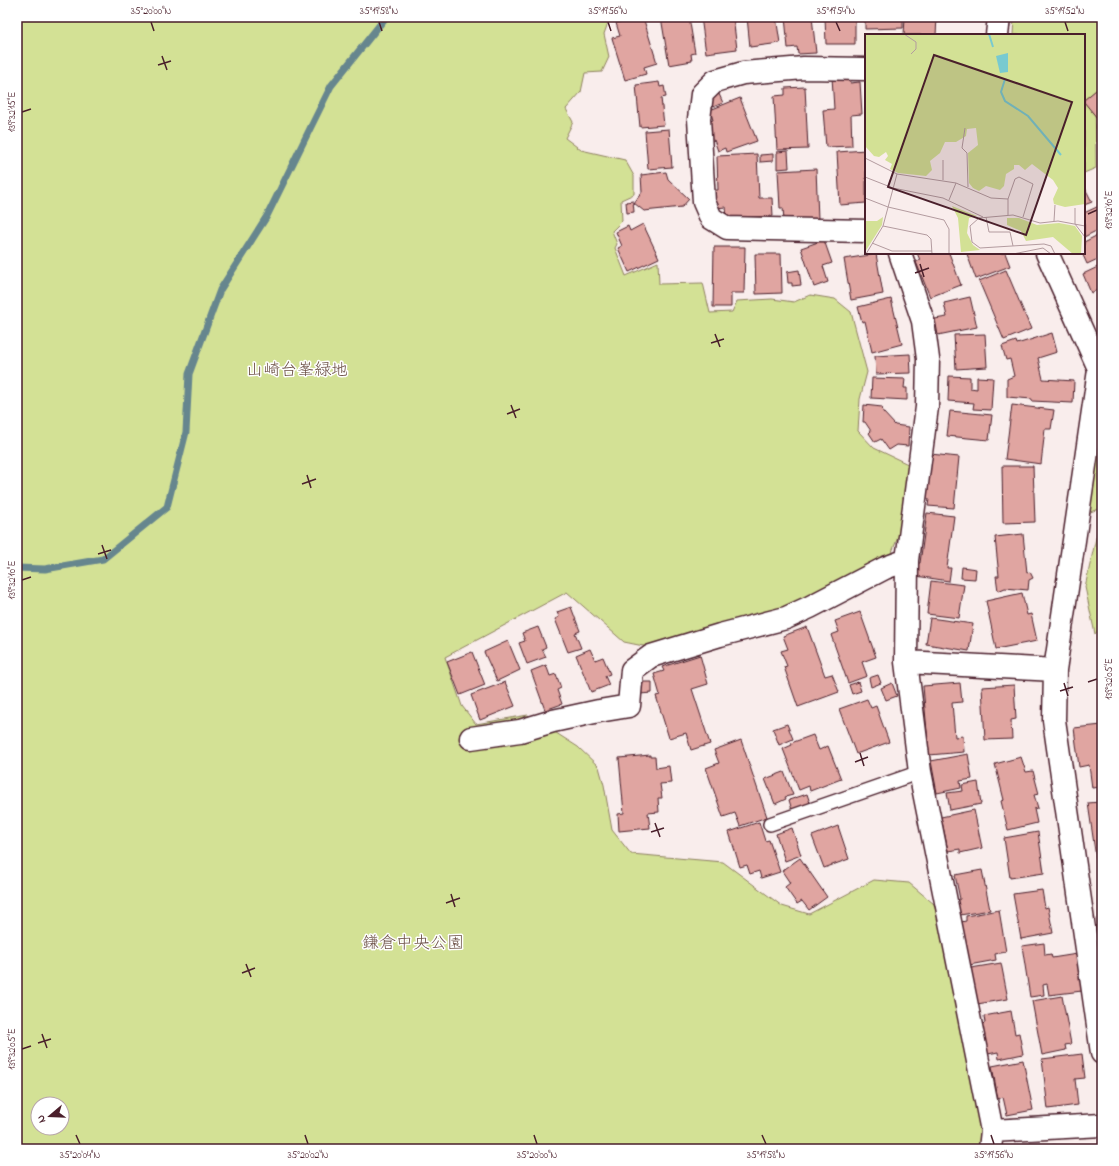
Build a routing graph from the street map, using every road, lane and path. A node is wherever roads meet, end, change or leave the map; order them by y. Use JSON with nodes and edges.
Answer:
{"nodes":[{"id":1,"x":999,"y":17,"type":"edge"},
{"id":2,"x":997,"y":34,"type":"edge"},
{"id":3,"x":865,"y":69,"type":"edge"},
{"id":4,"x":865,"y":231,"type":"edge"},
{"id":5,"x":900,"y":254,"type":"edge"},
{"id":6,"x":1048,"y":254,"type":"edge"},
{"id":7,"x":1097,"y":347,"type":"edge"},
{"id":8,"x":1101,"y":373,"type":"edge"},
{"id":9,"x":906,"y":560,"type":"junction"},
{"id":10,"x":906,"y":662,"type":"junction"},
{"id":11,"x":1055,"y":670,"type":"junction"},
{"id":12,"x":471,"y":738,"type":"dead end"},
{"id":13,"x":920,"y":772,"type":"junction"},
{"id":14,"x":770,"y":824,"type":"dead end"},
{"id":15,"x":1102,"y":1053,"type":"edge"},
{"id":16,"x":1102,"y":1125,"type":"edge"},
{"id":17,"x":991,"y":1140,"type":"edge"}],
"edges":[{"from":1,"to":2,"type":"street"},
{"from":3,"to":4,"type":"street"},
{"from":5,"to":9,"type":"street"},
{"from":6,"to":7,"type":"street"},
{"from":7,"to":8,"type":"street"},
{"from":8,"to":11,"type":"street"},
{"from":9,"to":10,"type":"street"},
{"from":9,"to":12,"type":"street"},
{"from":10,"to":11,"type":"street"},
{"from":10,"to":13,"type":"street"},
{"from":11,"to":15,"type":"street"},
{"from":13,"to":14,"type":"lane"},
{"from":13,"to":17,"type":"street"},
{"from":16,"to":17,"type":"street"}]}
